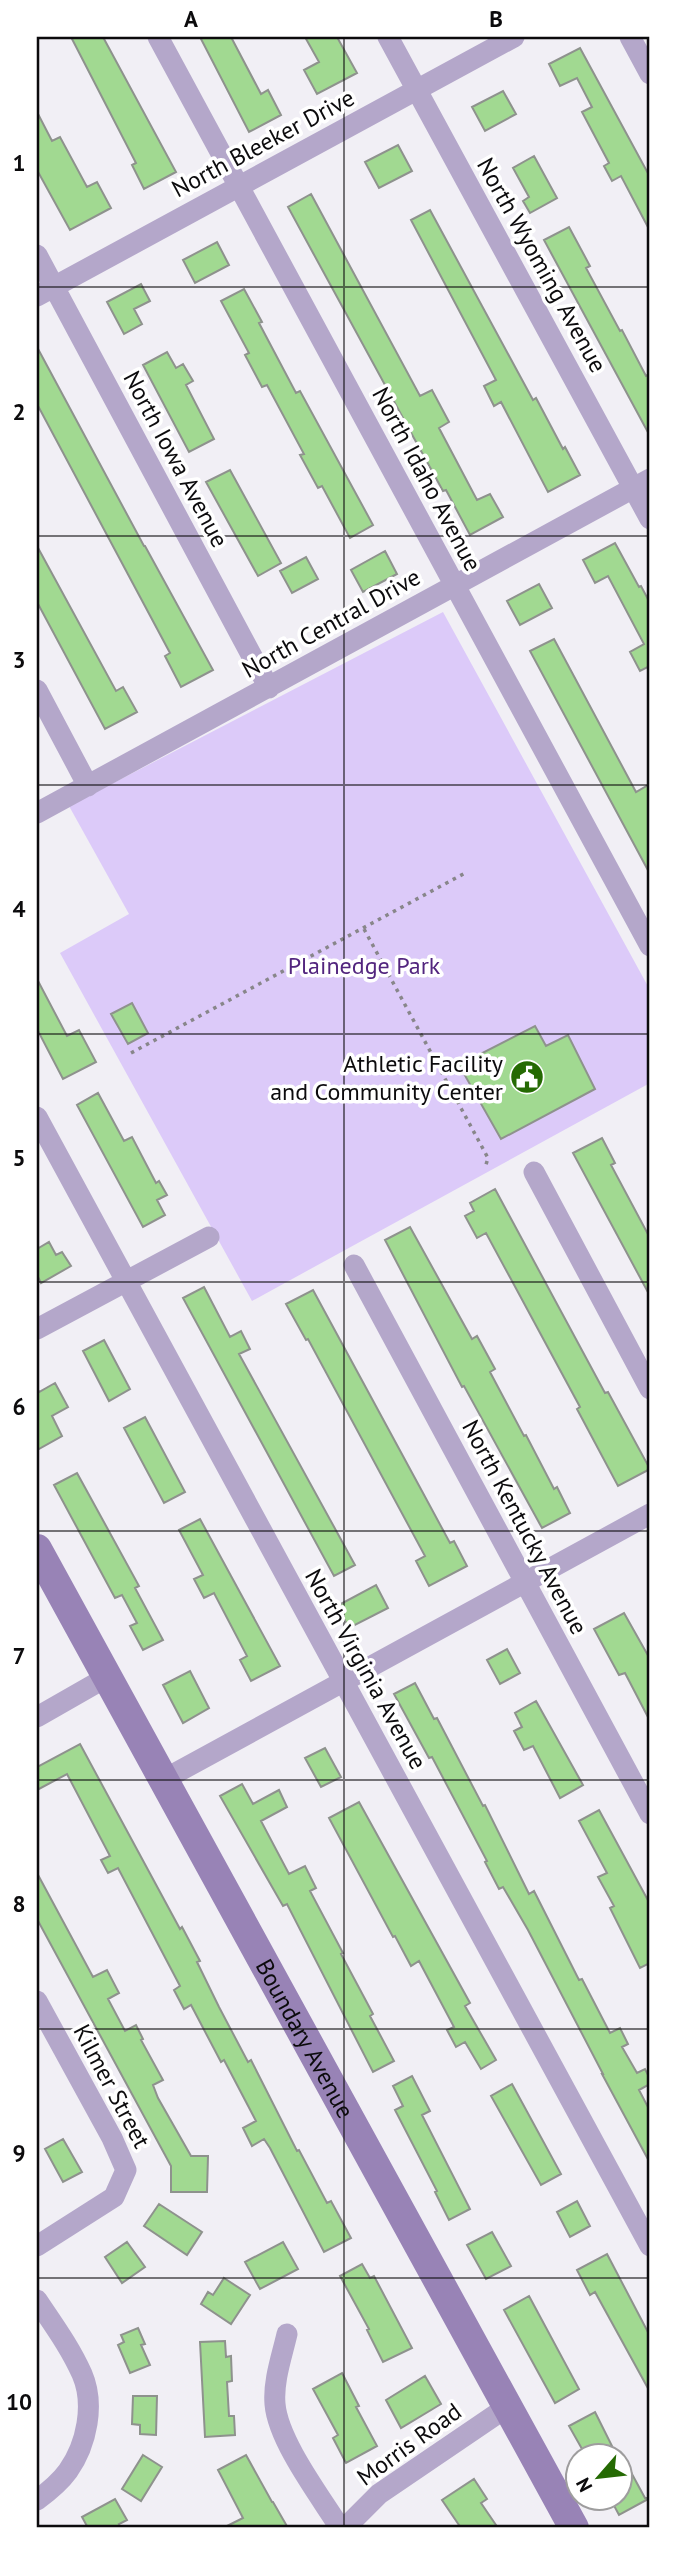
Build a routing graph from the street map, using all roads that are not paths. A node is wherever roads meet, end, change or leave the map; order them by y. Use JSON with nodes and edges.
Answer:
{"nodes":[{"id":1,"x":158,"y":37,"type":"edge"},
{"id":2,"x":388,"y":37,"type":"edge"},
{"id":3,"x":514,"y":37,"type":"edge"},
{"id":4,"x":630,"y":37,"type":"edge"},
{"id":5,"x":650,"y":74,"type":"edge"},
{"id":6,"x":417,"y":90,"type":"junction"},
{"id":7,"x":239,"y":186,"type":"junction"},
{"id":8,"x":37,"y":254,"type":"edge"},
{"id":9,"x":46,"y":291,"type":"edge"},
{"id":10,"x":642,"y":484,"type":"edge"},
{"id":11,"x":650,"y":519,"type":"edge"},
{"id":12,"x":454,"y":584,"type":"junction"},
{"id":13,"x":269,"y":688,"type":"junction"},
{"id":14,"x":37,"y":691,"type":"edge"},
{"id":15,"x":88,"y":786,"type":"junction"},
{"id":16,"x":37,"y":813,"type":"edge"},
{"id":17,"x":650,"y":946,"type":"edge"},
{"id":18,"x":37,"y":1117,"type":"edge"},
{"id":19,"x":534,"y":1172,"type":"dead end"},
{"id":20,"x":208,"y":1237,"type":"dead end"},
{"id":21,"x":354,"y":1265,"type":"dead end"},
{"id":22,"x":126,"y":1281,"type":"junction"},
{"id":23,"x":37,"y":1329,"type":"edge"},
{"id":24,"x":650,"y":1389,"type":"edge"},
{"id":25,"x":650,"y":1514,"type":"edge"},
{"id":26,"x":37,"y":1549,"type":"edge"},
{"id":27,"x":524,"y":1582,"type":"junction"},
{"id":28,"x":107,"y":1677,"type":"junction"},
{"id":29,"x":343,"y":1681,"type":"junction"},
{"id":30,"x":37,"y":1717,"type":"edge"},
{"id":31,"x":163,"y":1780,"type":"junction"},
{"id":32,"x":650,"y":1814,"type":"edge"},
{"id":33,"x":37,"y":2001,"type":"edge"},
{"id":34,"x":37,"y":2246,"type":"edge"},
{"id":35,"x":650,"y":2246,"type":"edge"},
{"id":36,"x":37,"y":2300,"type":"edge"},
{"id":37,"x":288,"y":2334,"type":"dead end"},
{"id":38,"x":507,"y":2407,"type":"junction"},
{"id":39,"x":37,"y":2500,"type":"edge"},
{"id":40,"x":340,"y":2528,"type":"edge"},
{"id":41,"x":345,"y":2528,"type":"edge"},
{"id":42,"x":574,"y":2528,"type":"edge"}],
"edges":[{"from":1,"to":7,"type":"street","name":"North Idaho Avenue"},
{"from":2,"to":6,"type":"street","name":"North Wyoming Avenue"},
{"from":3,"to":6,"type":"street","name":"North Bleeker Drive"},
{"from":4,"to":5,"type":"street"},
{"from":6,"to":7,"type":"street","name":"North Bleeker Drive"},
{"from":6,"to":10,"type":"street","name":"North Wyoming Avenue"},
{"from":7,"to":9,"type":"street","name":"North Bleeker Drive"},
{"from":7,"to":12,"type":"street","name":"North Idaho Avenue"},
{"from":8,"to":9,"type":"street","name":"North Iowa Avenue"},
{"from":9,"to":13,"type":"street","name":"North Iowa Avenue"},
{"from":10,"to":11,"type":"street","name":"North Wyoming Avenue"},
{"from":10,"to":12,"type":"street","name":"North Central Drive"},
{"from":12,"to":13,"type":"street","name":"North Central Drive"},
{"from":12,"to":17,"type":"street","name":"North Idaho Avenue"},
{"from":13,"to":15,"type":"street","name":"North Central Drive"},
{"from":14,"to":15,"type":"street"},
{"from":15,"to":16,"type":"street","name":"North Central Drive"},
{"from":18,"to":22,"type":"street","name":"North Virginia Avenue"},
{"from":19,"to":24,"type":"street"},
{"from":20,"to":22,"type":"street"},
{"from":21,"to":27,"type":"street","name":"North Kentucky Avenue"},
{"from":22,"to":23,"type":"street"},
{"from":22,"to":29,"type":"street","name":"North Virginia Avenue"},
{"from":25,"to":27,"type":"street"},
{"from":26,"to":28,"type":"main road","name":"Boundary Avenue"},
{"from":27,"to":29,"type":"street"},
{"from":27,"to":32,"type":"street","name":"North Kentucky Avenue"},
{"from":28,"to":30,"type":"street"},
{"from":28,"to":31,"type":"main road","name":"Boundary Avenue"},
{"from":29,"to":31,"type":"street"},
{"from":29,"to":35,"type":"street","name":"North Virginia Avenue"},
{"from":31,"to":38,"type":"main road","name":"Boundary Avenue"},
{"from":33,"to":34,"type":"street","name":"Kilmer Street"},
{"from":36,"to":39,"type":"street"},
{"from":37,"to":40,"type":"street"},
{"from":38,"to":41,"type":"street","name":"Morris Road"},
{"from":38,"to":42,"type":"main road","name":"Boundary Avenue"}]}
